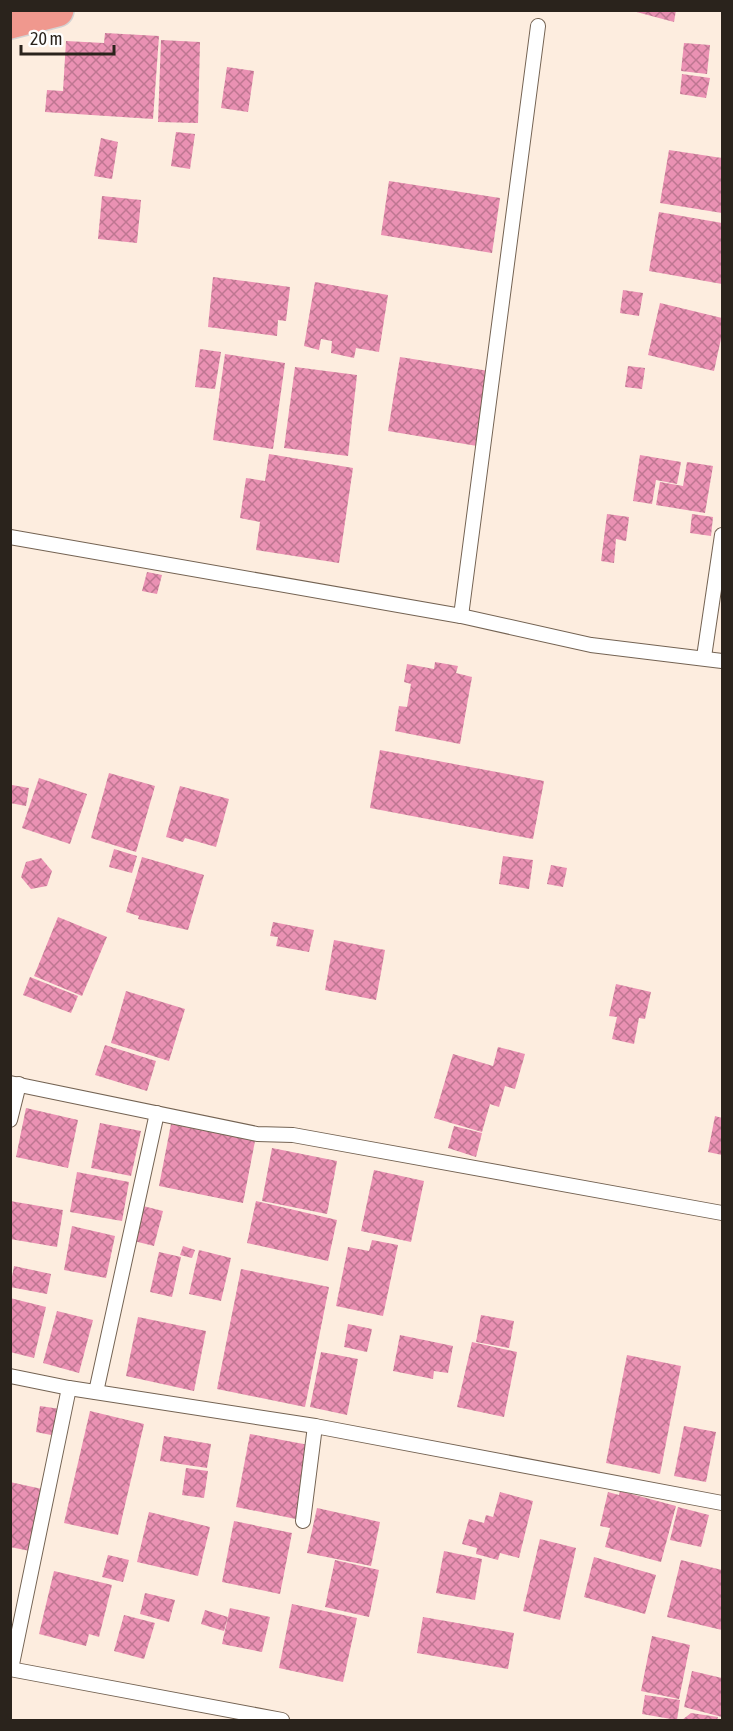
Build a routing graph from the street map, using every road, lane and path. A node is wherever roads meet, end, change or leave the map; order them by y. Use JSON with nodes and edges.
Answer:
{"nodes":[{"id":1,"x":57,"y":10,"type":"edge"},
{"id":2,"x":10,"y":22,"type":"edge"},
{"id":3,"x":538,"y":26,"type":"dead end"},
{"id":4,"x":723,"y":535,"type":"edge"},
{"id":5,"x":10,"y":537,"type":"edge"},
{"id":6,"x":461,"y":616,"type":"junction"},
{"id":7,"x":705,"y":657,"type":"junction"},
{"id":8,"x":723,"y":661,"type":"edge"},
{"id":9,"x":14,"y":1083,"type":"edge"},
{"id":10,"x":157,"y":1113,"type":"junction"},
{"id":11,"x":10,"y":1120,"type":"edge"},
{"id":12,"x":723,"y":1213,"type":"edge"},
{"id":13,"x":10,"y":1376,"type":"edge"},
{"id":14,"x":69,"y":1388,"type":"junction"},
{"id":15,"x":96,"y":1392,"type":"junction"},
{"id":16,"x":315,"y":1426,"type":"junction"},
{"id":17,"x":723,"y":1503,"type":"edge"},
{"id":18,"x":303,"y":1521,"type":"dead end"},
{"id":19,"x":11,"y":1669,"type":"edge"},
{"id":20,"x":282,"y":1720,"type":"edge"}],
"edges":[{"from":1,"to":2,"type":"highway"},
{"from":3,"to":6,"type":"lane"},
{"from":4,"to":7,"type":"lane"},
{"from":5,"to":6,"type":"lane"},
{"from":6,"to":7,"type":"lane"},
{"from":7,"to":8,"type":"lane"},
{"from":9,"to":10,"type":"lane"},
{"from":9,"to":11,"type":"lane"},
{"from":10,"to":12,"type":"lane"},
{"from":10,"to":15,"type":"lane"},
{"from":13,"to":14,"type":"lane"},
{"from":14,"to":15,"type":"lane"},
{"from":14,"to":19,"type":"lane"},
{"from":15,"to":16,"type":"lane"},
{"from":16,"to":17,"type":"lane"},
{"from":16,"to":18,"type":"lane"},
{"from":19,"to":20,"type":"lane"}]}
